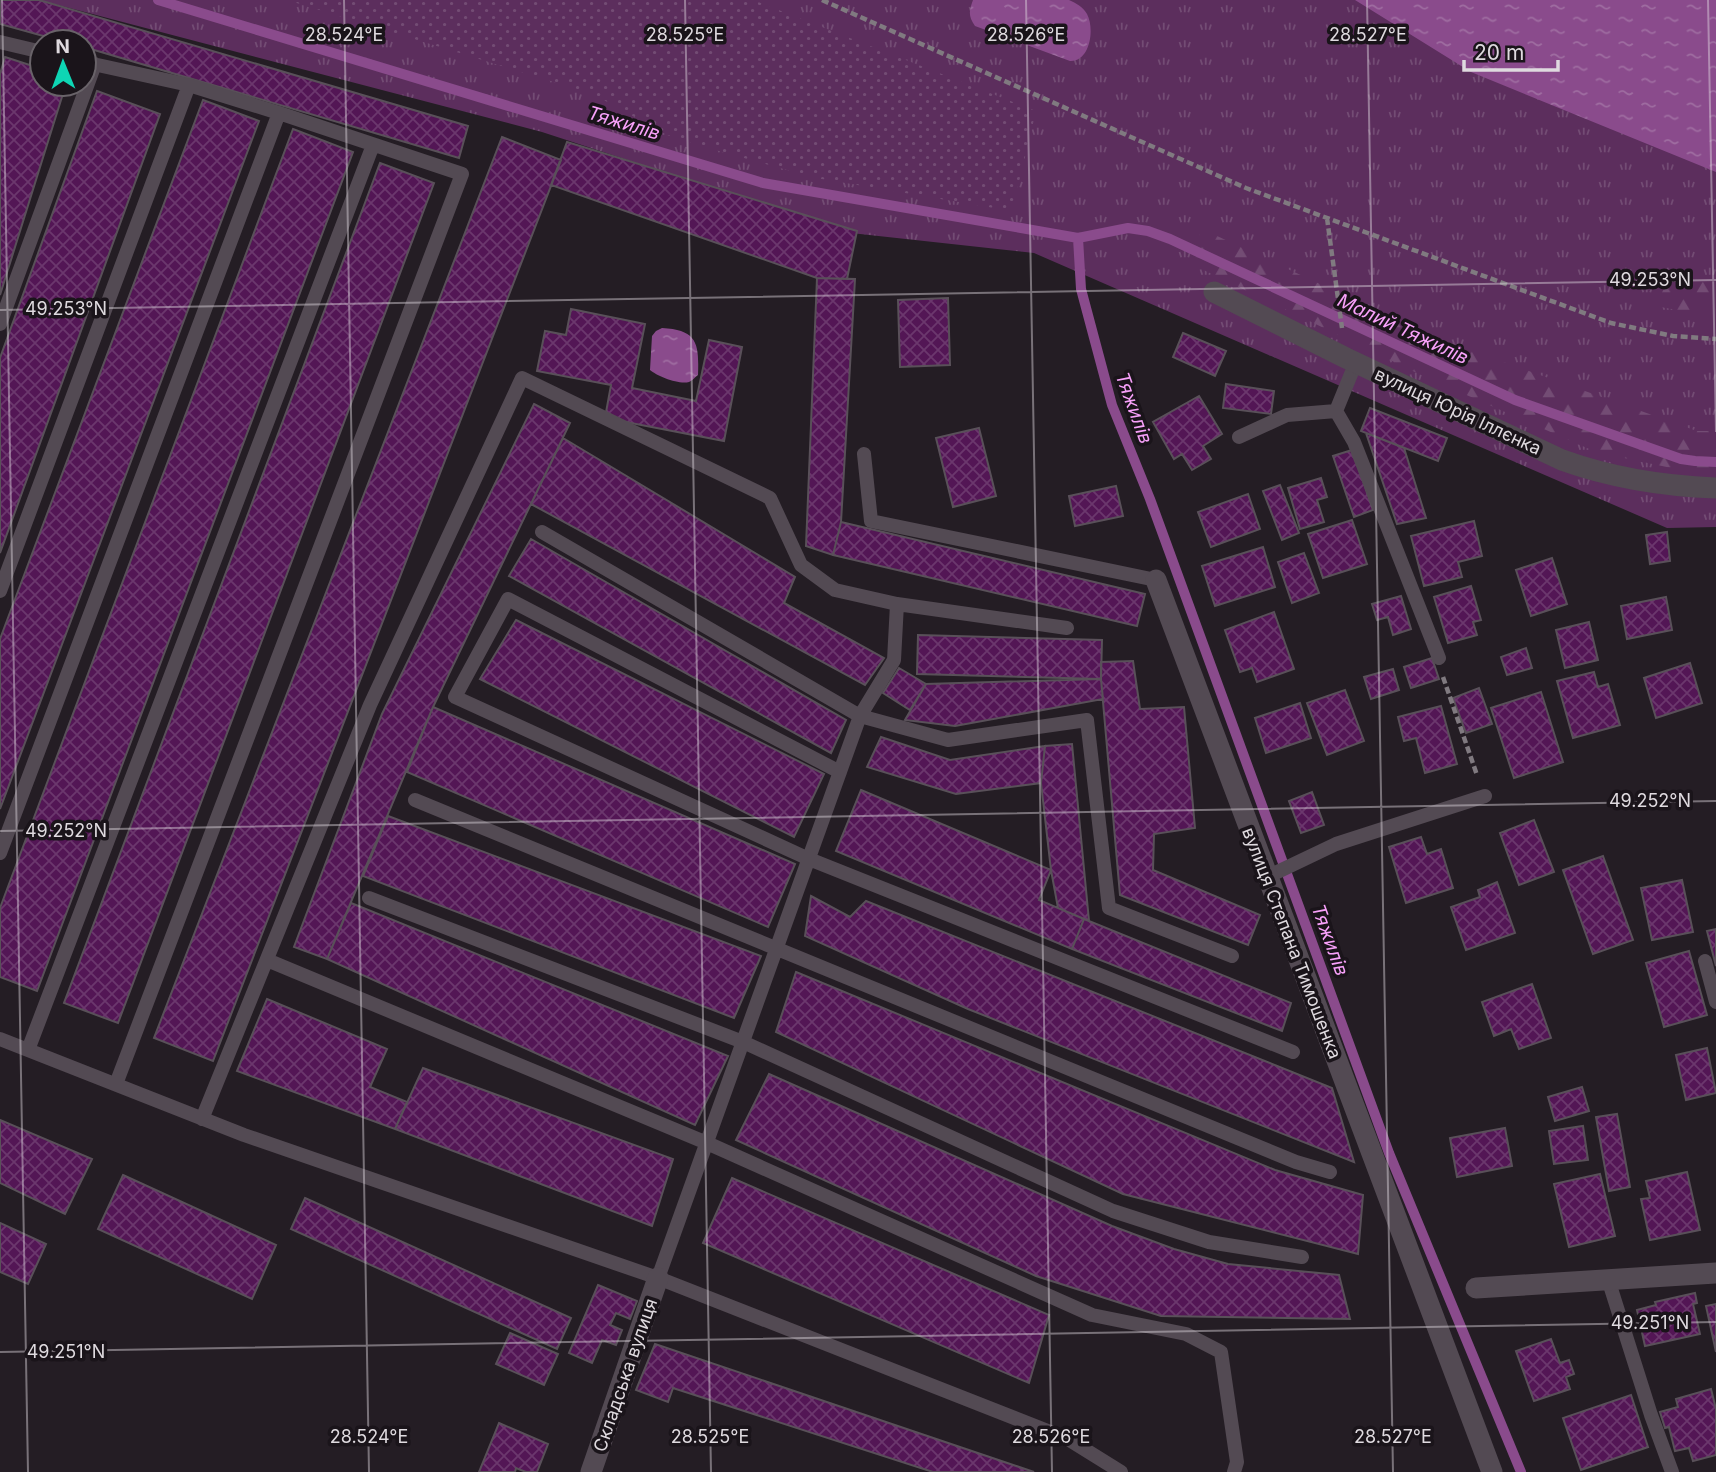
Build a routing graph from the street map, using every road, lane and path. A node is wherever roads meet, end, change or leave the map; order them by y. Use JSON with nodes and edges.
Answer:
{"nodes":[{"id":1,"x":822,"y":0,"type":"edge"},
{"id":2,"x":0,"y":42,"type":"edge"},
{"id":3,"x":28,"y":49,"type":"edge"},
{"id":4,"x":98,"y":65,"type":"edge"},
{"id":5,"x":189,"y":85,"type":"junction"},
{"id":6,"x":78,"y":98,"type":"edge"},
{"id":7,"x":279,"y":113,"type":"junction"},
{"id":8,"x":373,"y":145,"type":"junction"},
{"id":9,"x":1327,"y":218,"type":"junction"},
{"id":10,"x":1214,"y":292,"type":"dead end"},
{"id":11,"x":0,"y":324,"type":"edge"},
{"id":12,"x":1342,"y":330,"type":"dead end"},
{"id":13,"x":1716,"y":339,"type":"edge"},
{"id":14,"x":1356,"y":362,"type":"junction"},
{"id":15,"x":1336,"y":411,"type":"junction"},
{"id":16,"x":1239,"y":437,"type":"dead end"},
{"id":17,"x":864,"y":454,"type":"dead end"},
{"id":18,"x":1716,"y":488,"type":"edge"},
{"id":19,"x":542,"y":532,"type":"dead end"},
{"id":20,"x":1156,"y":580,"type":"joint"},
{"id":21,"x":0,"y":591,"type":"edge"},
{"id":22,"x":897,"y":604,"type":"junction"},
{"id":23,"x":1067,"y":628,"type":"dead end"},
{"id":24,"x":1439,"y":658,"type":"joint"},
{"id":25,"x":860,"y":716,"type":"junction"},
{"id":26,"x":840,"y":772,"type":"junction"},
{"id":27,"x":1485,"y":796,"type":"joint"},
{"id":28,"x":415,"y":800,"type":"dead end"},
{"id":29,"x":0,"y":853,"type":"edge"},
{"id":30,"x":809,"y":859,"type":"junction"},
{"id":31,"x":1273,"y":874,"type":"junction"},
{"id":32,"x":369,"y":898,"type":"dead end"},
{"id":33,"x":777,"y":948,"type":"junction"},
{"id":34,"x":1232,"y":956,"type":"dead end"},
{"id":35,"x":267,"y":960,"type":"junction"},
{"id":36,"x":1705,"y":961,"type":"dead end"},
{"id":37,"x":1716,"y":1002,"type":"edge"},
{"id":38,"x":0,"y":1039,"type":"edge"},
{"id":39,"x":743,"y":1042,"type":"junction"},
{"id":40,"x":28,"y":1050,"type":"junction"},
{"id":41,"x":1293,"y":1052,"type":"dead end"},
{"id":42,"x":116,"y":1084,"type":"junction"},
{"id":43,"x":202,"y":1119,"type":"junction"},
{"id":44,"x":707,"y":1143,"type":"junction"},
{"id":45,"x":1330,"y":1172,"type":"dead end"},
{"id":46,"x":1302,"y":1257,"type":"dead end"},
{"id":47,"x":1716,"y":1273,"type":"edge"},
{"id":48,"x":658,"y":1278,"type":"junction"},
{"id":49,"x":1608,"y":1279,"type":"junction"},
{"id":50,"x":1476,"y":1288,"type":"dead end"},
{"id":51,"x":591,"y":1472,"type":"edge"},
{"id":52,"x":1121,"y":1472,"type":"edge"},
{"id":53,"x":1234,"y":1472,"type":"edge"},
{"id":54,"x":1492,"y":1472,"type":"edge"},
{"id":55,"x":1672,"y":1472,"type":"edge"}],
"edges":[{"from":1,"to":9,"type":"path"},
{"from":2,"to":3,"type":"lane"},
{"from":4,"to":5,"type":"lane"},
{"from":5,"to":7,"type":"lane"},
{"from":5,"to":21,"type":"lane"},
{"from":6,"to":11,"type":"lane"},
{"from":7,"to":8,"type":"lane"},
{"from":7,"to":29,"type":"lane"},
{"from":8,"to":40,"type":"lane"},
{"from":8,"to":42,"type":"lane"},
{"from":9,"to":12,"type":"path"},
{"from":9,"to":13,"type":"path"},
{"from":10,"to":14,"type":"street","name":"вулиця Юрія Іллєнка"},
{"from":14,"to":15,"type":"lane"},
{"from":14,"to":18,"type":"street","name":"вулиця Юрія Іллєнка"},
{"from":15,"to":16,"type":"lane"},
{"from":15,"to":24,"type":"lane"},
{"from":17,"to":20,"type":"lane"},
{"from":19,"to":25,"type":"lane"},
{"from":20,"to":31,"type":"street","name":"вулиця Степана Тимошенка"},
{"from":22,"to":23,"type":"lane"},
{"from":22,"to":25,"type":"lane"},
{"from":22,"to":35,"type":"lane"},
{"from":24,"to":27,"type":"path"},
{"from":25,"to":26,"type":"lane"},
{"from":25,"to":34,"type":"lane"},
{"from":26,"to":30,"type":"lane"},
{"from":26,"to":30,"type":"lane"},
{"from":27,"to":31,"type":"lane"},
{"from":28,"to":33,"type":"lane"},
{"from":30,"to":33,"type":"lane"},
{"from":30,"to":41,"type":"lane"},
{"from":31,"to":54,"type":"street","name":"вулиця Степана Тимошенка"},
{"from":32,"to":39,"type":"lane"},
{"from":33,"to":39,"type":"lane"},
{"from":33,"to":45,"type":"lane"},
{"from":35,"to":43,"type":"lane"},
{"from":35,"to":44,"type":"lane"},
{"from":36,"to":37,"type":"lane"},
{"from":38,"to":40,"type":"lane"},
{"from":39,"to":44,"type":"lane"},
{"from":39,"to":46,"type":"lane"},
{"from":40,"to":42,"type":"lane"},
{"from":42,"to":43,"type":"lane"},
{"from":43,"to":48,"type":"lane"},
{"from":44,"to":48,"type":"lane"},
{"from":44,"to":53,"type":"lane"},
{"from":47,"to":49,"type":"street"},
{"from":48,"to":51,"type":"street","name":"Складська вулиця"},
{"from":48,"to":52,"type":"lane"},
{"from":49,"to":50,"type":"street"},
{"from":49,"to":55,"type":"lane"}]}
